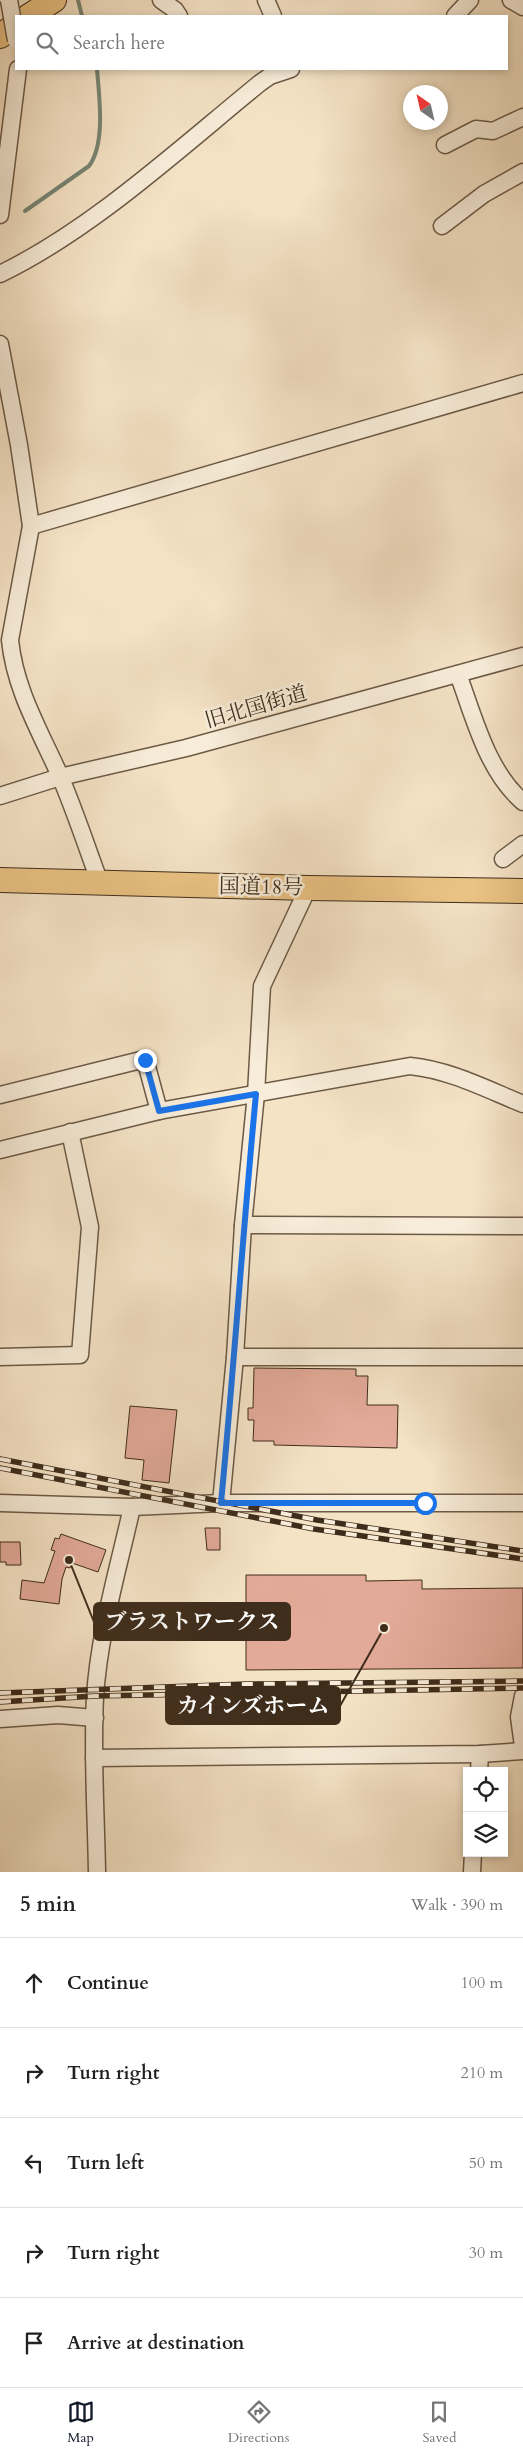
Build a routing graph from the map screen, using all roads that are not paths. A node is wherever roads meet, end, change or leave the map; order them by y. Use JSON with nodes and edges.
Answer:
{"nodes":[{"id":1,"x":9,"y":0,"type":"edge"},
{"id":2,"x":54,"y":0,"type":"edge"},
{"id":3,"x":161,"y":0,"type":"edge"},
{"id":4,"x":266,"y":0,"type":"edge"},
{"id":5,"x":470,"y":0,"type":"edge"},
{"id":6,"x":511,"y":0,"type":"edge"},
{"id":7,"x":523,"y":7,"type":"edge"},
{"id":8,"x":31,"y":15,"type":"edge"},
{"id":9,"x":178,"y":15,"type":"edge"},
{"id":10,"x":273,"y":15,"type":"edge"},
{"id":11,"x":456,"y":15,"type":"edge"},
{"id":12,"x":15,"y":26,"type":"edge"},
{"id":13,"x":15,"y":34,"type":"edge"},
{"id":14,"x":0,"y":36,"type":"edge"},
{"id":15,"x":18,"y":70,"type":"edge"},
{"id":16,"x":288,"y":70,"type":"edge"},
{"id":17,"x":523,"y":116,"type":"edge"},
{"id":18,"x":445,"y":145,"type":"dead end"},
{"id":19,"x":523,"y":172,"type":"edge"},
{"id":20,"x":0,"y":215,"type":"edge"},
{"id":21,"x":442,"y":226,"type":"dead end"},
{"id":22,"x":0,"y":274,"type":"edge"},
{"id":23,"x":0,"y":344,"type":"edge"},
{"id":24,"x":523,"y":383,"type":"edge"},
{"id":25,"x":31,"y":526,"type":"junction"},
{"id":26,"x":523,"y":656,"type":"edge"},
{"id":27,"x":458,"y":674,"type":"junction"},
{"id":28,"x":60,"y":777,"type":"junction"},
{"id":29,"x":0,"y":796,"type":"edge"},
{"id":30,"x":523,"y":802,"type":"edge"},
{"id":31,"x":523,"y":844,"type":"edge"},
{"id":32,"x":503,"y":859,"type":"dead end"},
{"id":33,"x":0,"y":880,"type":"edge"},
{"id":34,"x":100,"y":883,"type":"junction"},
{"id":35,"x":308,"y":888,"type":"junction"},
{"id":36,"x":523,"y":892,"type":"edge"},
{"id":37,"x":256,"y":1094,"type":"junction"},
{"id":38,"x":0,"y":1095,"type":"edge"},
{"id":39,"x":523,"y":1104,"type":"edge"},
{"id":40,"x":159,"y":1111,"type":"junction"},
{"id":41,"x":70,"y":1132,"type":"junction"},
{"id":42,"x":0,"y":1150,"type":"edge"},
{"id":43,"x":243,"y":1225,"type":"junction"},
{"id":44,"x":523,"y":1226,"type":"edge"},
{"id":45,"x":0,"y":1357,"type":"edge"},
{"id":46,"x":235,"y":1357,"type":"junction"},
{"id":47,"x":523,"y":1357,"type":"edge"},
{"id":48,"x":0,"y":1503,"type":"edge"},
{"id":49,"x":221,"y":1503,"type":"junction"},
{"id":50,"x":523,"y":1503,"type":"edge"},
{"id":51,"x":132,"y":1507,"type":"junction"},
{"id":52,"x":523,"y":1696,"type":"edge"},
{"id":53,"x":95,"y":1718,"type":"junction"},
{"id":54,"x":0,"y":1719,"type":"edge"},
{"id":55,"x":523,"y":1746,"type":"edge"},
{"id":56,"x":523,"y":1751,"type":"edge"},
{"id":57,"x":94,"y":1758,"type":"junction"},
{"id":58,"x":479,"y":1763,"type":"edge"},
{"id":59,"x":473,"y":1857,"type":"edge"},
{"id":60,"x":97,"y":1872,"type":"edge"},
{"id":61,"x":472,"y":1872,"type":"edge"}],
"edges":[{"from":1,"to":13,"type":"street","bridge":true},
{"from":2,"to":8,"type":"highway"},
{"from":3,"to":9,"type":"street"},
{"from":4,"to":10,"type":"street"},
{"from":5,"to":11,"type":"street"},
{"from":6,"to":7,"type":"street"},
{"from":12,"to":14,"type":"highway"},
{"from":15,"to":20,"type":"street"},
{"from":16,"to":22,"type":"street"},
{"from":17,"to":18,"type":"street"},
{"from":19,"to":21,"type":"street"},
{"from":23,"to":25,"type":"street"},
{"from":24,"to":25,"type":"street"},
{"from":25,"to":28,"type":"street"},
{"from":26,"to":27,"type":"street","name":"旧北国街道"},
{"from":27,"to":28,"type":"street","name":"旧北国街道"},
{"from":27,"to":30,"type":"street"},
{"from":28,"to":29,"type":"street","name":"旧北国街道"},
{"from":28,"to":34,"type":"street"},
{"from":31,"to":32,"type":"street"},
{"from":33,"to":34,"type":"highway","name":"国道18号"},
{"from":34,"to":35,"type":"highway","name":"国道18号"},
{"from":35,"to":36,"type":"highway","name":"国道18号"},
{"from":35,"to":37,"type":"street"},
{"from":37,"to":39,"type":"street"},
{"from":37,"to":40,"type":"street"},
{"from":37,"to":43,"type":"street"},
{"from":38,"to":40,"type":"street"},
{"from":40,"to":41,"type":"street"},
{"from":41,"to":42,"type":"street"},
{"from":41,"to":45,"type":"street"},
{"from":43,"to":44,"type":"street"},
{"from":43,"to":46,"type":"street"},
{"from":46,"to":47,"type":"street"},
{"from":46,"to":49,"type":"street"},
{"from":48,"to":51,"type":"street"},
{"from":49,"to":50,"type":"street"},
{"from":49,"to":51,"type":"street"},
{"from":51,"to":53,"type":"street"},
{"from":52,"to":55,"type":"street"},
{"from":53,"to":54,"type":"street"},
{"from":53,"to":57,"type":"street"},
{"from":56,"to":58,"type":"street"},
{"from":57,"to":58,"type":"street"},
{"from":57,"to":60,"type":"street"},
{"from":59,"to":61,"type":"street"}]}
